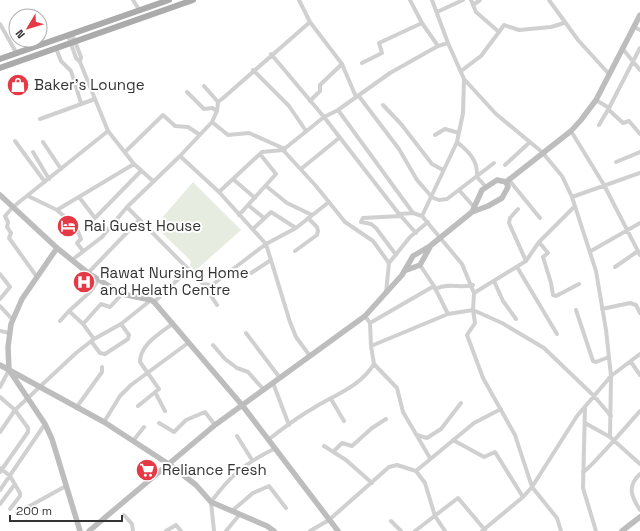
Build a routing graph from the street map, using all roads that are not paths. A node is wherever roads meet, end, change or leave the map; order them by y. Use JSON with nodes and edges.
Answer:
{"nodes":[{"id":1,"x":133,"y":0,"type":"edge"},
{"id":2,"x":169,"y":0,"type":"edge"},
{"id":3,"x":193,"y":0,"type":"edge"},
{"id":4,"x":299,"y":0,"type":"edge"},
{"id":5,"x":410,"y":0,"type":"edge"},
{"id":6,"x":432,"y":0,"type":"edge"},
{"id":7,"x":463,"y":0,"type":"edge"},
{"id":8,"x":471,"y":0,"type":"edge"},
{"id":9,"x":480,"y":0,"type":"edge"},
{"id":10,"x":549,"y":0,"type":"edge"},
{"id":11,"x":473,"y":5,"type":"junction"},
{"id":12,"x":140,"y":11,"type":"junction"},
{"id":13,"x":437,"y":12,"type":"junction"},
{"id":14,"x":640,"y":15,"type":"edge"},
{"id":15,"x":310,"y":22,"type":"junction"},
{"id":16,"x":422,"y":23,"type":"junction"},
{"id":17,"x":564,"y":23,"type":"junction"},
{"id":18,"x":0,"y":24,"type":"edge"},
{"id":19,"x":634,"y":27,"type":"junction"},
{"id":20,"x":640,"y":30,"type":"edge"},
{"id":21,"x":499,"y":32,"type":"junction"},
{"id":22,"x":70,"y":34,"type":"junction"},
{"id":23,"x":73,"y":42,"type":"junction"},
{"id":24,"x":448,"y":43,"type":"junction"},
{"id":25,"x":438,"y":46,"type":"junction"},
{"id":26,"x":56,"y":48,"type":"junction"},
{"id":27,"x":622,"y":48,"type":"junction"},
{"id":28,"x":640,"y":48,"type":"edge"},
{"id":29,"x":16,"y":54,"type":"junction"},
{"id":30,"x":271,"y":54,"type":"junction"},
{"id":31,"x":0,"y":59,"type":"edge"},
{"id":32,"x":633,"y":61,"type":"junction"},
{"id":33,"x":362,"y":63,"type":"dead end"},
{"id":34,"x":342,"y":64,"type":"junction"},
{"id":35,"x":0,"y":68,"type":"edge"},
{"id":36,"x":253,"y":70,"type":"junction"},
{"id":37,"x":640,"y":70,"type":"edge"},
{"id":38,"x":461,"y":71,"type":"junction"},
{"id":39,"x":609,"y":74,"type":"junction"},
{"id":40,"x":464,"y":79,"type":"junction"},
{"id":41,"x":204,"y":86,"type":"dead end"},
{"id":42,"x":186,"y":92,"type":"dead end"},
{"id":43,"x":357,"y":96,"type":"junction"},
{"id":44,"x":95,"y":99,"type":"junction"},
{"id":45,"x":596,"y":100,"type":"junction"},
{"id":46,"x":310,"y":101,"type":"junction"},
{"id":47,"x":218,"y":102,"type":"junction"},
{"id":48,"x":81,"y":104,"type":"junction"},
{"id":49,"x":383,"y":105,"type":"dead end"},
{"id":50,"x":609,"y":109,"type":"junction"},
{"id":51,"x":338,"y":110,"type":"junction"},
{"id":52,"x":217,"y":111,"type":"junction"},
{"id":53,"x":324,"y":117,"type":"junction"},
{"id":54,"x":40,"y":119,"type":"dead end"},
{"id":55,"x":212,"y":122,"type":"junction"},
{"id":56,"x":599,"y":125,"type":"dead end"},
{"id":57,"x":108,"y":131,"type":"junction"},
{"id":58,"x":306,"y":131,"type":"junction"},
{"id":59,"x":570,"y":131,"type":"junction"},
{"id":60,"x":460,"y":134,"type":"junction"},
{"id":61,"x":640,"y":134,"type":"edge"},
{"id":62,"x":200,"y":135,"type":"junction"},
{"id":63,"x":435,"y":135,"type":"dead end"},
{"id":64,"x":339,"y":138,"type":"junction"},
{"id":65,"x":15,"y":141,"type":"dead end"},
{"id":66,"x":43,"y":142,"type":"dead end"},
{"id":67,"x":457,"y":142,"type":"junction"},
{"id":68,"x":530,"y":142,"type":"junction"},
{"id":69,"x":284,"y":150,"type":"junction"},
{"id":70,"x":33,"y":152,"type":"dead end"},
{"id":71,"x":125,"y":152,"type":"junction"},
{"id":72,"x":542,"y":152,"type":"junction"},
{"id":73,"x":640,"y":152,"type":"edge"},
{"id":74,"x":260,"y":154,"type":"junction"},
{"id":75,"x":180,"y":156,"type":"junction"},
{"id":76,"x":616,"y":162,"type":"dead end"},
{"id":77,"x":494,"y":163,"type":"dead end"},
{"id":78,"x":134,"y":164,"type":"junction"},
{"id":79,"x":505,"y":165,"type":"dead end"},
{"id":80,"x":61,"y":169,"type":"junction"},
{"id":81,"x":301,"y":169,"type":"junction"},
{"id":82,"x":443,"y":170,"type":"junction"},
{"id":83,"x":141,"y":171,"type":"junction"},
{"id":84,"x":640,"y":173,"type":"edge"},
{"id":85,"x":477,"y":177,"type":"junction"},
{"id":86,"x":49,"y":179,"type":"junction"},
{"id":87,"x":233,"y":179,"type":"junction"},
{"id":88,"x":153,"y":181,"type":"junction"},
{"id":89,"x":508,"y":181,"type":"junction"},
{"id":90,"x":45,"y":182,"type":"junction"},
{"id":91,"x":604,"y":185,"type":"junction"},
{"id":92,"x":266,"y":186,"type":"junction"},
{"id":93,"x":486,"y":187,"type":"junction"},
{"id":94,"x":459,"y":190,"type":"junction"},
{"id":95,"x":219,"y":192,"type":"junction"},
{"id":96,"x":0,"y":195,"type":"edge"},
{"id":97,"x":28,"y":196,"type":"junction"},
{"id":98,"x":431,"y":196,"type":"junction"},
{"id":99,"x":79,"y":197,"type":"junction"},
{"id":100,"x":572,"y":197,"type":"junction"},
{"id":101,"x":255,"y":198,"type":"junction"},
{"id":102,"x":329,"y":202,"type":"junction"},
{"id":103,"x":248,"y":205,"type":"junction"},
{"id":104,"x":127,"y":206,"type":"junction"},
{"id":105,"x":575,"y":206,"type":"junction"},
{"id":106,"x":13,"y":207,"type":"junction"},
{"id":107,"x":473,"y":209,"type":"junction"},
{"id":108,"x":518,"y":209,"type":"dead end"},
{"id":109,"x":57,"y":210,"type":"junction"},
{"id":110,"x":413,"y":213,"type":"junction"},
{"id":111,"x":239,"y":215,"type":"junction"},
{"id":112,"x":400,"y":215,"type":"junction"},
{"id":113,"x":422,"y":216,"type":"junction"},
{"id":114,"x":310,"y":217,"type":"junction"},
{"id":115,"x":264,"y":218,"type":"junction"},
{"id":116,"x":540,"y":218,"type":"dead end"},
{"id":117,"x":139,"y":220,"type":"junction"},
{"id":118,"x":428,"y":222,"type":"junction"},
{"id":119,"x":640,"y":223,"type":"edge"},
{"id":120,"x":296,"y":228,"type":"junction"},
{"id":121,"x":253,"y":229,"type":"junction"},
{"id":122,"x":629,"y":231,"type":"junction"},
{"id":123,"x":416,"y":233,"type":"junction"},
{"id":124,"x":441,"y":238,"type":"junction"},
{"id":125,"x":540,"y":242,"type":"junction"},
{"id":126,"x":266,"y":244,"type":"junction"},
{"id":127,"x":430,"y":246,"type":"junction"},
{"id":128,"x":57,"y":248,"type":"junction"},
{"id":129,"x":83,"y":251,"type":"junction"},
{"id":130,"x":295,"y":251,"type":"dead end"},
{"id":131,"x":590,"y":251,"type":"junction"},
{"id":132,"x":639,"y":253,"type":"edge"},
{"id":133,"x":396,"y":254,"type":"junction"},
{"id":134,"x":72,"y":260,"type":"junction"},
{"id":135,"x":271,"y":260,"type":"junction"},
{"id":136,"x":526,"y":261,"type":"junction"},
{"id":137,"x":389,"y":263,"type":"junction"},
{"id":138,"x":420,"y":265,"type":"junction"},
{"id":139,"x":517,"y":267,"type":"junction"},
{"id":140,"x":615,"y":267,"type":"dead end"},
{"id":141,"x":188,"y":270,"type":"junction"},
{"id":142,"x":404,"y":271,"type":"junction"},
{"id":143,"x":88,"y":273,"type":"junction"},
{"id":144,"x":251,"y":273,"type":"dead end"},
{"id":145,"x":0,"y":274,"type":"edge"},
{"id":146,"x":37,"y":277,"type":"junction"},
{"id":147,"x":99,"y":279,"type":"junction"},
{"id":148,"x":494,"y":281,"type":"junction"},
{"id":149,"x":203,"y":284,"type":"junction"},
{"id":150,"x":579,"y":284,"type":"dead end"},
{"id":151,"x":472,"y":286,"type":"junction"},
{"id":152,"x":435,"y":288,"type":"junction"},
{"id":153,"x":474,"y":293,"type":"junction"},
{"id":154,"x":122,"y":294,"type":"junction"},
{"id":155,"x":386,"y":294,"type":"junction"},
{"id":156,"x":0,"y":299,"type":"edge"},
{"id":157,"x":152,"y":301,"type":"junction"},
{"id":158,"x":217,"y":305,"type":"dead end"},
{"id":159,"x":0,"y":306,"type":"edge"},
{"id":160,"x":602,"y":309,"type":"junction"},
{"id":161,"x":473,"y":310,"type":"junction"},
{"id":162,"x":576,"y":310,"type":"dead end"},
{"id":163,"x":69,"y":311,"type":"junction"},
{"id":164,"x":640,"y":313,"type":"edge"},
{"id":165,"x":448,"y":314,"type":"junction"},
{"id":166,"x":365,"y":316,"type":"junction"},
{"id":167,"x":516,"y":319,"type":"dead end"},
{"id":168,"x":13,"y":320,"type":"junction"},
{"id":169,"x":60,"y":321,"type":"dead end"},
{"id":170,"x":370,"y":323,"type":"junction"},
{"id":171,"x":83,"y":324,"type":"junction"},
{"id":172,"x":121,"y":324,"type":"junction"},
{"id":173,"x":172,"y":324,"type":"junction"},
{"id":174,"x":0,"y":331,"type":"edge"},
{"id":175,"x":10,"y":333,"type":"junction"},
{"id":176,"x":246,"y":334,"type":"dead end"},
{"id":177,"x":557,"y":334,"type":"dead end"},
{"id":178,"x":92,"y":340,"type":"junction"},
{"id":179,"x":188,"y":342,"type":"junction"},
{"id":180,"x":213,"y":345,"type":"dead end"},
{"id":181,"x":371,"y":346,"type":"junction"},
{"id":182,"x":640,"y":354,"type":"edge"},
{"id":183,"x":310,"y":356,"type":"junction"},
{"id":184,"x":609,"y":357,"type":"junction"},
{"id":185,"x":632,"y":362,"type":"junction"},
{"id":186,"x":374,"y":364,"type":"junction"},
{"id":187,"x":0,"y":365,"type":"edge"},
{"id":188,"x":102,"y":367,"type":"dead end"},
{"id":189,"x":9,"y":370,"type":"junction"},
{"id":190,"x":147,"y":372,"type":"junction"},
{"id":191,"x":640,"y":375,"type":"edge"},
{"id":192,"x":611,"y":376,"type":"junction"},
{"id":193,"x":280,"y":378,"type":"junction"},
{"id":194,"x":273,"y":383,"type":"junction"},
{"id":195,"x":0,"y":387,"type":"edge"},
{"id":196,"x":39,"y":388,"type":"junction"},
{"id":197,"x":264,"y":390,"type":"junction"},
{"id":198,"x":155,"y":392,"type":"junction"},
{"id":199,"x":594,"y":396,"type":"junction"},
{"id":200,"x":0,"y":397,"type":"edge"},
{"id":201,"x":28,"y":399,"type":"junction"},
{"id":202,"x":331,"y":399,"type":"junction"},
{"id":203,"x":461,"y":403,"type":"dead end"},
{"id":204,"x":242,"y":405,"type":"junction"},
{"id":205,"x":138,"y":406,"type":"dead end"},
{"id":206,"x":585,"y":407,"type":"junction"},
{"id":207,"x":76,"y":408,"type":"junction"},
{"id":208,"x":501,"y":409,"type":"junction"},
{"id":209,"x":15,"y":410,"type":"junction"},
{"id":210,"x":165,"y":411,"type":"dead end"},
{"id":211,"x":640,"y":411,"type":"edge"},
{"id":212,"x":612,"y":416,"type":"junction"},
{"id":213,"x":386,"y":420,"type":"dead end"},
{"id":214,"x":344,"y":421,"type":"dead end"},
{"id":215,"x":104,"y":422,"type":"junction"},
{"id":216,"x":158,"y":423,"type":"dead end"},
{"id":217,"x":585,"y":423,"type":"junction"},
{"id":218,"x":45,"y":424,"type":"junction"},
{"id":219,"x":216,"y":425,"type":"junction"},
{"id":220,"x":289,"y":425,"type":"junction"},
{"id":221,"x":144,"y":427,"type":"dead end"},
{"id":222,"x":0,"y":432,"type":"edge"},
{"id":223,"x":417,"y":435,"type":"junction"},
{"id":224,"x":237,"y":436,"type":"dead end"},
{"id":225,"x":610,"y":437,"type":"junction"},
{"id":226,"x":268,"y":440,"type":"junction"},
{"id":227,"x":453,"y":440,"type":"junction"},
{"id":228,"x":133,"y":441,"type":"junction"},
{"id":229,"x":613,"y":441,"type":"junction"},
{"id":230,"x":324,"y":446,"type":"dead end"},
{"id":231,"x":274,"y":449,"type":"junction"},
{"id":232,"x":334,"y":451,"type":"junction"},
{"id":233,"x":430,"y":458,"type":"junction"},
{"id":234,"x":252,"y":460,"type":"junction"},
{"id":235,"x":640,"y":464,"type":"edge"},
{"id":236,"x":170,"y":465,"type":"junction"},
{"id":237,"x":0,"y":470,"type":"edge"},
{"id":238,"x":416,"y":471,"type":"junction"},
{"id":239,"x":583,"y":472,"type":"junction"},
{"id":240,"x":640,"y":474,"type":"edge"},
{"id":241,"x":10,"y":476,"type":"junction"},
{"id":242,"x":372,"y":483,"type":"junction"},
{"id":243,"x":15,"y":484,"type":"junction"},
{"id":244,"x":66,"y":486,"type":"junction"},
{"id":245,"x":532,"y":487,"type":"junction"},
{"id":246,"x":0,"y":490,"type":"edge"},
{"id":247,"x":523,"y":497,"type":"junction"},
{"id":248,"x":211,"y":502,"type":"junction"},
{"id":249,"x":0,"y":504,"type":"edge"},
{"id":250,"x":286,"y":508,"type":"dead end"},
{"id":251,"x":10,"y":509,"type":"dead end"},
{"id":252,"x":640,"y":510,"type":"edge"},
{"id":253,"x":232,"y":511,"type":"junction"},
{"id":254,"x":17,"y":513,"type":"dead end"},
{"id":255,"x":240,"y":514,"type":"junction"},
{"id":256,"x":124,"y":515,"type":"dead end"},
{"id":257,"x":435,"y":516,"type":"junction"},
{"id":258,"x":640,"y":517,"type":"edge"},
{"id":259,"x":329,"y":520,"type":"junction"},
{"id":260,"x":391,"y":521,"type":"dead end"},
{"id":261,"x":630,"y":528,"type":"edge"},
{"id":262,"x":317,"y":529,"type":"edge"},
{"id":263,"x":483,"y":530,"type":"edge"},
{"id":264,"x":80,"y":531,"type":"edge"},
{"id":265,"x":89,"y":531,"type":"edge"},
{"id":266,"x":133,"y":531,"type":"edge"},
{"id":267,"x":166,"y":531,"type":"edge"},
{"id":268,"x":181,"y":531,"type":"edge"},
{"id":269,"x":214,"y":531,"type":"edge"},
{"id":270,"x":226,"y":531,"type":"edge"},
{"id":271,"x":274,"y":531,"type":"edge"},
{"id":272,"x":310,"y":531,"type":"edge"},
{"id":273,"x":338,"y":531,"type":"edge"},
{"id":274,"x":401,"y":531,"type":"edge"},
{"id":275,"x":415,"y":531,"type":"edge"},
{"id":276,"x":445,"y":531,"type":"edge"},
{"id":277,"x":561,"y":531,"type":"edge"},
{"id":278,"x":596,"y":531,"type":"edge"},
{"id":279,"x":622,"y":531,"type":"edge"}],
"edges":[{"from":1,"to":12,"type":"street"},
{"from":2,"to":12,"type":"main road"},
{"from":3,"to":23,"type":"main road"},
{"from":4,"to":15,"type":"street"},
{"from":5,"to":16,"type":"street"},
{"from":6,"to":13,"type":"street"},
{"from":7,"to":13,"type":"street"},
{"from":8,"to":11,"type":"street"},
{"from":9,"to":11,"type":"street"},
{"from":10,"to":17,"type":"street"},
{"from":11,"to":21,"type":"street"},
{"from":12,"to":22,"type":"main road"},
{"from":13,"to":24,"type":"street"},
{"from":14,"to":19,"type":"street"},
{"from":15,"to":30,"type":"street"},
{"from":15,"to":34,"type":"street"},
{"from":16,"to":25,"type":"street"},
{"from":16,"to":33,"type":"street"},
{"from":17,"to":21,"type":"street"},
{"from":17,"to":39,"type":"street"},
{"from":18,"to":29,"type":"street"},
{"from":19,"to":20,"type":"street"},
{"from":19,"to":27,"type":"street"},
{"from":21,"to":38,"type":"street"},
{"from":22,"to":23,"type":"street"},
{"from":22,"to":29,"type":"main road"},
{"from":23,"to":26,"type":"main road"},
{"from":23,"to":44,"type":"street"},
{"from":24,"to":25,"type":"street"},
{"from":24,"to":38,"type":"street"},
{"from":25,"to":43,"type":"street"},
{"from":26,"to":35,"type":"main road"},
{"from":26,"to":48,"type":"street"},
{"from":27,"to":32,"type":"street"},
{"from":27,"to":39,"type":"street"},
{"from":28,"to":32,"type":"street"},
{"from":29,"to":31,"type":"main road"},
{"from":30,"to":36,"type":"street"},
{"from":30,"to":46,"type":"street"},
{"from":32,"to":37,"type":"street"},
{"from":32,"to":50,"type":"street"},
{"from":34,"to":43,"type":"street"},
{"from":34,"to":46,"type":"street"},
{"from":36,"to":47,"type":"street"},
{"from":36,"to":58,"type":"street"},
{"from":38,"to":40,"type":"street"},
{"from":39,"to":45,"type":"street"},
{"from":40,"to":60,"type":"street"},
{"from":40,"to":68,"type":"street"},
{"from":41,"to":47,"type":"street"},
{"from":42,"to":52,"type":"street"},
{"from":43,"to":51,"type":"street"},
{"from":43,"to":98,"type":"street"},
{"from":44,"to":48,"type":"street"},
{"from":44,"to":57,"type":"street"},
{"from":45,"to":50,"type":"street"},
{"from":45,"to":59,"type":"street"},
{"from":46,"to":53,"type":"street"},
{"from":47,"to":52,"type":"street"},
{"from":48,"to":54,"type":"street"},
{"from":49,"to":82,"type":"street"},
{"from":50,"to":56,"type":"street"},
{"from":50,"to":61,"type":"street"},
{"from":51,"to":53,"type":"street"},
{"from":51,"to":110,"type":"street"},
{"from":52,"to":55,"type":"street"},
{"from":53,"to":58,"type":"street"},
{"from":53,"to":64,"type":"street"},
{"from":55,"to":62,"type":"street"},
{"from":55,"to":69,"type":"street"},
{"from":57,"to":71,"type":"street"},
{"from":57,"to":80,"type":"street"},
{"from":58,"to":69,"type":"street"},
{"from":59,"to":72,"type":"street"},
{"from":59,"to":91,"type":"street"},
{"from":60,"to":63,"type":"street"},
{"from":60,"to":67,"type":"street"},
{"from":62,"to":71,"type":"street"},
{"from":62,"to":75,"type":"street"},
{"from":64,"to":81,"type":"street"},
{"from":64,"to":112,"type":"street"},
{"from":65,"to":90,"type":"street"},
{"from":66,"to":80,"type":"street"},
{"from":67,"to":82,"type":"street"},
{"from":67,"to":85,"type":"street"},
{"from":68,"to":72,"type":"street"},
{"from":68,"to":79,"type":"street"},
{"from":69,"to":74,"type":"street"},
{"from":69,"to":81,"type":"street"},
{"from":70,"to":86,"type":"street"},
{"from":71,"to":78,"type":"street"},
{"from":72,"to":89,"type":"street"},
{"from":72,"to":100,"type":"street"},
{"from":73,"to":76,"type":"street"},
{"from":74,"to":87,"type":"street"},
{"from":74,"to":92,"type":"street"},
{"from":75,"to":88,"type":"street"},
{"from":75,"to":95,"type":"street"},
{"from":77,"to":85,"type":"street"},
{"from":78,"to":83,"type":"street"},
{"from":78,"to":99,"type":"street"},
{"from":80,"to":86,"type":"street"},
{"from":81,"to":102,"type":"street"},
{"from":82,"to":98,"type":"street"},
{"from":83,"to":88,"type":"street"},
{"from":83,"to":99,"type":"street"},
{"from":84,"to":91,"type":"street"},
{"from":85,"to":93,"type":"street"},
{"from":85,"to":94,"type":"street"},
{"from":86,"to":90,"type":"street"},
{"from":87,"to":95,"type":"street"},
{"from":87,"to":101,"type":"street"},
{"from":88,"to":104,"type":"street"},
{"from":89,"to":93,"type":"street"},
{"from":89,"to":107,"type":"street"},
{"from":89,"to":116,"type":"street"},
{"from":90,"to":97,"type":"street"},
{"from":91,"to":100,"type":"street"},
{"from":91,"to":122,"type":"street"},
{"from":92,"to":101,"type":"street"},
{"from":92,"to":114,"type":"street"},
{"from":93,"to":107,"type":"street"},
{"from":94,"to":98,"type":"street"},
{"from":94,"to":107,"type":"street"},
{"from":95,"to":111,"type":"street"},
{"from":96,"to":106,"type":"street"},
{"from":97,"to":106,"type":"street"},
{"from":97,"to":109,"type":"street"},
{"from":98,"to":113,"type":"street"},
{"from":99,"to":109,"type":"street"},
{"from":100,"to":105,"type":"street"},
{"from":101,"to":103,"type":"street"},
{"from":102,"to":114,"type":"street"},
{"from":102,"to":137,"type":"street"},
{"from":103,"to":111,"type":"street"},
{"from":103,"to":115,"type":"street"},
{"from":104,"to":117,"type":"street"},
{"from":104,"to":129,"type":"street"},
{"from":105,"to":125,"type":"street"},
{"from":105,"to":131,"type":"street"},
{"from":106,"to":128,"type":"street"},
{"from":106,"to":146,"type":"street"},
{"from":107,"to":124,"type":"street"},
{"from":108,"to":136,"type":"street"},
{"from":109,"to":129,"type":"street"},
{"from":110,"to":112,"type":"street"},
{"from":110,"to":113,"type":"street"},
{"from":111,"to":121,"type":"street"},
{"from":112,"to":123,"type":"street"},
{"from":112,"to":133,"type":"street"},
{"from":113,"to":118,"type":"street"},
{"from":114,"to":120,"type":"street"},
{"from":114,"to":130,"type":"street"},
{"from":115,"to":120,"type":"street"},
{"from":115,"to":121,"type":"street"},
{"from":117,"to":141,"type":"street"},
{"from":117,"to":143,"type":"street"},
{"from":118,"to":123,"type":"street"},
{"from":118,"to":124,"type":"street"},
{"from":119,"to":122,"type":"street"},
{"from":120,"to":126,"type":"street"},
{"from":121,"to":126,"type":"street"},
{"from":122,"to":131,"type":"street"},
{"from":122,"to":132,"type":"street"},
{"from":123,"to":133,"type":"street"},
{"from":124,"to":127,"type":"street"},
{"from":124,"to":151,"type":"street"},
{"from":125,"to":136,"type":"street"},
{"from":125,"to":150,"type":"street"},
{"from":126,"to":135,"type":"street"},
{"from":126,"to":149,"type":"street"},
{"from":127,"to":138,"type":"street"},
{"from":127,"to":142,"type":"street"},
{"from":128,"to":134,"type":"street"},
{"from":128,"to":146,"type":"street"},
{"from":129,"to":134,"type":"street"},
{"from":131,"to":160,"type":"street"},
{"from":132,"to":140,"type":"street"},
{"from":133,"to":137,"type":"street"},
{"from":134,"to":143,"type":"street"},
{"from":135,"to":144,"type":"street"},
{"from":135,"to":183,"type":"street"},
{"from":136,"to":139,"type":"street"},
{"from":137,"to":155,"type":"street"},
{"from":138,"to":142,"type":"street"},
{"from":138,"to":152,"type":"street"},
{"from":139,"to":148,"type":"street"},
{"from":139,"to":177,"type":"street"},
{"from":141,"to":149,"type":"street"},
{"from":141,"to":157,"type":"street"},
{"from":142,"to":155,"type":"street"},
{"from":143,"to":147,"type":"street"},
{"from":145,"to":156,"type":"street"},
{"from":146,"to":168,"type":"street"},
{"from":147,"to":154,"type":"street"},
{"from":147,"to":163,"type":"street"},
{"from":148,"to":153,"type":"street"},
{"from":148,"to":167,"type":"street"},
{"from":149,"to":158,"type":"street"},
{"from":151,"to":152,"type":"street"},
{"from":151,"to":153,"type":"street"},
{"from":152,"to":165,"type":"street"},
{"from":152,"to":170,"type":"street"},
{"from":153,"to":161,"type":"street"},
{"from":154,"to":157,"type":"street"},
{"from":154,"to":171,"type":"street"},
{"from":155,"to":166,"type":"street"},
{"from":157,"to":172,"type":"street"},
{"from":157,"to":173,"type":"street"},
{"from":159,"to":168,"type":"street"},
{"from":160,"to":164,"type":"street"},
{"from":160,"to":184,"type":"street"},
{"from":161,"to":165,"type":"street"},
{"from":161,"to":199,"type":"street"},
{"from":161,"to":208,"type":"street"},
{"from":162,"to":184,"type":"street"},
{"from":163,"to":169,"type":"street"},
{"from":163,"to":171,"type":"street"},
{"from":165,"to":181,"type":"street"},
{"from":166,"to":170,"type":"street"},
{"from":166,"to":183,"type":"street"},
{"from":168,"to":175,"type":"street"},
{"from":170,"to":181,"type":"street"},
{"from":171,"to":178,"type":"street"},
{"from":172,"to":178,"type":"street"},
{"from":172,"to":178,"type":"street"},
{"from":173,"to":179,"type":"street"},
{"from":173,"to":190,"type":"street"},
{"from":174,"to":175,"type":"street"},
{"from":175,"to":189,"type":"street"},
{"from":176,"to":193,"type":"street"},
{"from":178,"to":196,"type":"street"},
{"from":179,"to":190,"type":"street"},
{"from":179,"to":204,"type":"street"},
{"from":180,"to":197,"type":"street"},
{"from":181,"to":186,"type":"street"},
{"from":182,"to":185,"type":"street"},
{"from":183,"to":193,"type":"street"},
{"from":184,"to":192,"type":"street"},
{"from":185,"to":191,"type":"street"},
{"from":185,"to":192,"type":"street"},
{"from":186,"to":202,"type":"street"},
{"from":186,"to":223,"type":"street"},
{"from":187,"to":189,"type":"street"},
{"from":188,"to":207,"type":"street"},
{"from":189,"to":195,"type":"street"},
{"from":189,"to":196,"type":"street"},
{"from":189,"to":201,"type":"street"},
{"from":190,"to":198,"type":"street"},
{"from":190,"to":215,"type":"street"},
{"from":192,"to":199,"type":"street"},
{"from":192,"to":212,"type":"street"},
{"from":193,"to":194,"type":"street"},
{"from":194,"to":197,"type":"street"},
{"from":194,"to":220,"type":"street"},
{"from":196,"to":201,"type":"street"},
{"from":196,"to":207,"type":"street"},
{"from":197,"to":204,"type":"street"},
{"from":198,"to":205,"type":"street"},
{"from":198,"to":210,"type":"street"},
{"from":199,"to":206,"type":"street"},
{"from":199,"to":212,"type":"street"},
{"from":200,"to":209,"type":"street"},
{"from":201,"to":209,"type":"street"},
{"from":201,"to":218,"type":"street"},
{"from":202,"to":214,"type":"street"},
{"from":202,"to":220,"type":"street"},
{"from":203,"to":223,"type":"street"},
{"from":204,"to":219,"type":"street"},
{"from":204,"to":226,"type":"street"},
{"from":206,"to":217,"type":"street"},
{"from":206,"to":245,"type":"street"},
{"from":207,"to":215,"type":"street"},
{"from":208,"to":227,"type":"street"},
{"from":208,"to":245,"type":"street"},
{"from":209,"to":222,"type":"street"},
{"from":209,"to":237,"type":"street"},
{"from":211,"to":229,"type":"street"},
{"from":212,"to":225,"type":"street"},
{"from":213,"to":232,"type":"street"},
{"from":215,"to":228,"type":"street"},
{"from":216,"to":219,"type":"street"},
{"from":217,"to":225,"type":"street"},
{"from":217,"to":239,"type":"street"},
{"from":218,"to":241,"type":"street"},
{"from":218,"to":244,"type":"street"},
{"from":219,"to":236,"type":"street"},
{"from":220,"to":226,"type":"street"},
{"from":221,"to":228,"type":"street"},
{"from":223,"to":233,"type":"street"},
{"from":224,"to":234,"type":"street"},
{"from":225,"to":229,"type":"street"},
{"from":226,"to":231,"type":"street"},
{"from":227,"to":233,"type":"street"},
{"from":227,"to":247,"type":"street"},
{"from":228,"to":236,"type":"street"},
{"from":229,"to":235,"type":"street"},
{"from":229,"to":239,"type":"street"},
{"from":230,"to":232,"type":"street"},
{"from":231,"to":234,"type":"street"},
{"from":231,"to":259,"type":"street"},
{"from":232,"to":242,"type":"street"},
{"from":233,"to":238,"type":"street"},
{"from":234,"to":248,"type":"street"},
{"from":236,"to":248,"type":"street"},
{"from":236,"to":265,"type":"street"},
{"from":237,"to":241,"type":"street"},
{"from":238,"to":242,"type":"street"},
{"from":238,"to":257,"type":"street"},
{"from":239,"to":278,"type":"street"},
{"from":240,"to":252,"type":"street"},
{"from":241,"to":243,"type":"street"},
{"from":241,"to":246,"type":"street"},
{"from":242,"to":259,"type":"street"},
{"from":243,"to":249,"type":"street"},
{"from":243,"to":251,"type":"street"},
{"from":244,"to":254,"type":"street"},
{"from":244,"to":264,"type":"street"},
{"from":245,"to":247,"type":"street"},
{"from":245,"to":277,"type":"street"},
{"from":247,"to":263,"type":"street"},
{"from":248,"to":253,"type":"street"},
{"from":248,"to":269,"type":"street"},
{"from":250,"to":253,"type":"street"},
{"from":253,"to":255,"type":"street"},
{"from":255,"to":270,"type":"street"},
{"from":255,"to":271,"type":"street"},
{"from":256,"to":266,"type":"street"},
{"from":257,"to":263,"type":"street"},
{"from":257,"to":275,"type":"street"},
{"from":257,"to":276,"type":"street"},
{"from":258,"to":261,"type":"street"},
{"from":259,"to":262,"type":"street"},
{"from":259,"to":273,"type":"street"},
{"from":260,"to":274,"type":"street"},
{"from":261,"to":279,"type":"street"},
{"from":262,"to":272,"type":"street"},
{"from":267,"to":268,"type":"street"}]}
